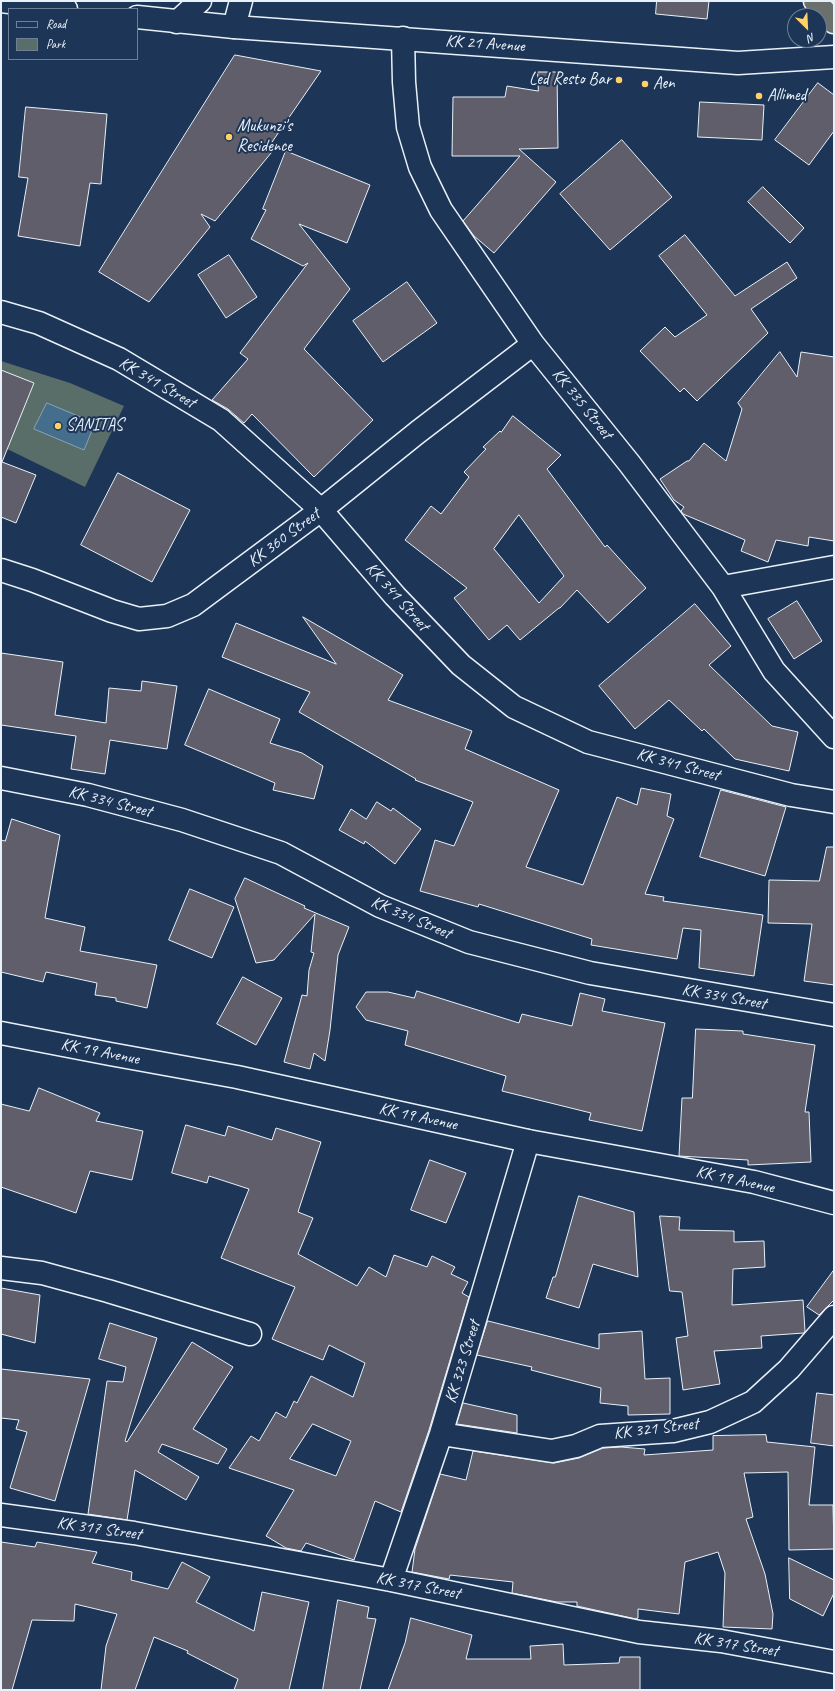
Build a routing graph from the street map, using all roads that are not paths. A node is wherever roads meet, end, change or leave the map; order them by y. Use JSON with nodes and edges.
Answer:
{"nodes":[{"id":1,"x":1,"y":1,"type":"edge"},
{"id":2,"x":200,"y":1,"type":"edge"},
{"id":3,"x":241,"y":1,"type":"edge"},
{"id":4,"x":815,"y":1,"type":"edge"},
{"id":5,"x":58,"y":8,"type":"edge"},
{"id":6,"x":138,"y":17,"type":"edge"},
{"id":7,"x":177,"y":22,"type":"junction"},
{"id":8,"x":834,"y":22,"type":"edge"},
{"id":9,"x":234,"y":27,"type":"junction"},
{"id":10,"x":404,"y":38,"type":"junction"},
{"id":11,"x":834,"y":57,"type":"edge"},
{"id":12,"x":1,"y":312,"type":"edge"},
{"id":13,"x":533,"y":344,"type":"junction"},
{"id":14,"x":321,"y":510,"type":"junction"},
{"id":15,"x":834,"y":567,"type":"edge"},
{"id":16,"x":1,"y":570,"type":"edge"},
{"id":17,"x":723,"y":587,"type":"junction"},
{"id":18,"x":834,"y":737,"type":"edge"},
{"id":19,"x":1,"y":778,"type":"edge"},
{"id":20,"x":834,"y":802,"type":"edge"},
{"id":21,"x":834,"y":1015,"type":"edge"},
{"id":22,"x":1,"y":1033,"type":"edge"},
{"id":23,"x":528,"y":1141,"type":"junction"},
{"id":24,"x":834,"y":1203,"type":"edge"},
{"id":25,"x":1,"y":1268,"type":"edge"},
{"id":26,"x":834,"y":1317,"type":"edge"},
{"id":27,"x":250,"y":1334,"type":"dead end"},
{"id":28,"x":441,"y":1434,"type":"junction"},
{"id":29,"x":1,"y":1515,"type":"edge"},
{"id":30,"x":391,"y":1580,"type":"junction"},
{"id":31,"x":834,"y":1662,"type":"edge"}],
"edges":[{"from":1,"to":5,"type":"street"},
{"from":2,"to":7,"type":"street"},
{"from":3,"to":9,"type":"street"},
{"from":4,"to":8,"type":"highway"},
{"from":6,"to":7,"type":"street","name":"KK 21 Avenue"},
{"from":7,"to":9,"type":"street","name":"KK 21 Avenue"},
{"from":9,"to":10,"type":"street","name":"KK 21 Avenue"},
{"from":10,"to":11,"type":"street","name":"KK 21 Avenue"},
{"from":10,"to":13,"type":"street","name":"KK 335 Street"},
{"from":12,"to":14,"type":"street","name":"KK 341 Street"},
{"from":13,"to":14,"type":"street","name":"KK 360 Street"},
{"from":13,"to":17,"type":"street","name":"KK 335 Street"},
{"from":14,"to":16,"type":"street","name":"KK 360 Street"},
{"from":14,"to":20,"type":"street","name":"KK 341 Street"},
{"from":15,"to":17,"type":"street"},
{"from":17,"to":18,"type":"street","name":"KK 335 Street"},
{"from":19,"to":21,"type":"street","name":"KK 334 Street"},
{"from":22,"to":23,"type":"street","name":"KK 19 Avenue"},
{"from":23,"to":24,"type":"street","name":"KK 19 Avenue"},
{"from":23,"to":28,"type":"street","name":"KK 323 Street"},
{"from":25,"to":27,"type":"street"},
{"from":26,"to":28,"type":"street","name":"KK 321 Street"},
{"from":28,"to":30,"type":"street","name":"KK 323 Street"},
{"from":29,"to":30,"type":"street","name":"KK 317 Street"},
{"from":30,"to":31,"type":"street","name":"KK 317 Street"}]}
